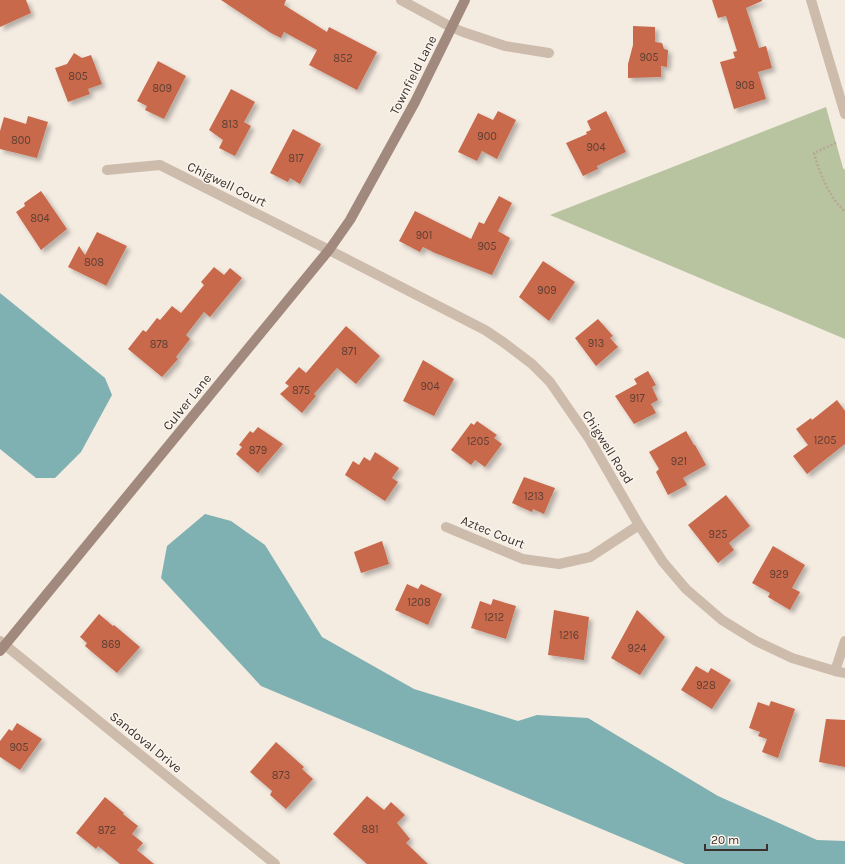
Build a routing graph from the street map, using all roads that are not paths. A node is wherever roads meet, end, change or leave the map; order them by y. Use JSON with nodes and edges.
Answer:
{"nodes":[{"id":1,"x":401,"y":0,"type":"edge"},
{"id":2,"x":465,"y":0,"type":"edge"},
{"id":3,"x":811,"y":0,"type":"edge"},
{"id":4,"x":451,"y":27,"type":"junction"},
{"id":5,"x":549,"y":53,"type":"dead end"},
{"id":6,"x":845,"y":114,"type":"edge"},
{"id":7,"x":382,"y":162,"type":"joint"},
{"id":8,"x":107,"y":170,"type":"dead end"},
{"id":9,"x":329,"y":250,"type":"junction"},
{"id":10,"x":639,"y":526,"type":"junction"},
{"id":11,"x":446,"y":527,"type":"dead end"},
{"id":12,"x":845,"y":641,"type":"edge"},
{"id":13,"x":2,"y":646,"type":"edge"},
{"id":14,"x":840,"y":672,"type":"edge"},
{"id":15,"x":275,"y":864,"type":"edge"}],
"edges":[{"from":1,"to":4,"type":"street"},
{"from":2,"to":4,"type":"street","name":"Townfield Lane"},
{"from":3,"to":6,"type":"street"},
{"from":4,"to":5,"type":"street"},
{"from":4,"to":7,"type":"street","name":"Townfield Lane"},
{"from":7,"to":9,"type":"street","name":"Culver Lane"},
{"from":8,"to":9,"type":"street","name":"Chigwell Court"},
{"from":9,"to":10,"type":"street","name":"Chigwell Road"},
{"from":9,"to":13,"type":"street","name":"Culver Lane"},
{"from":10,"to":11,"type":"street","name":"Aztec Court"},
{"from":10,"to":14,"type":"street","name":"Chigwell Road"},
{"from":12,"to":14,"type":"street"},
{"from":13,"to":15,"type":"street","name":"Sandoval Drive"}]}
